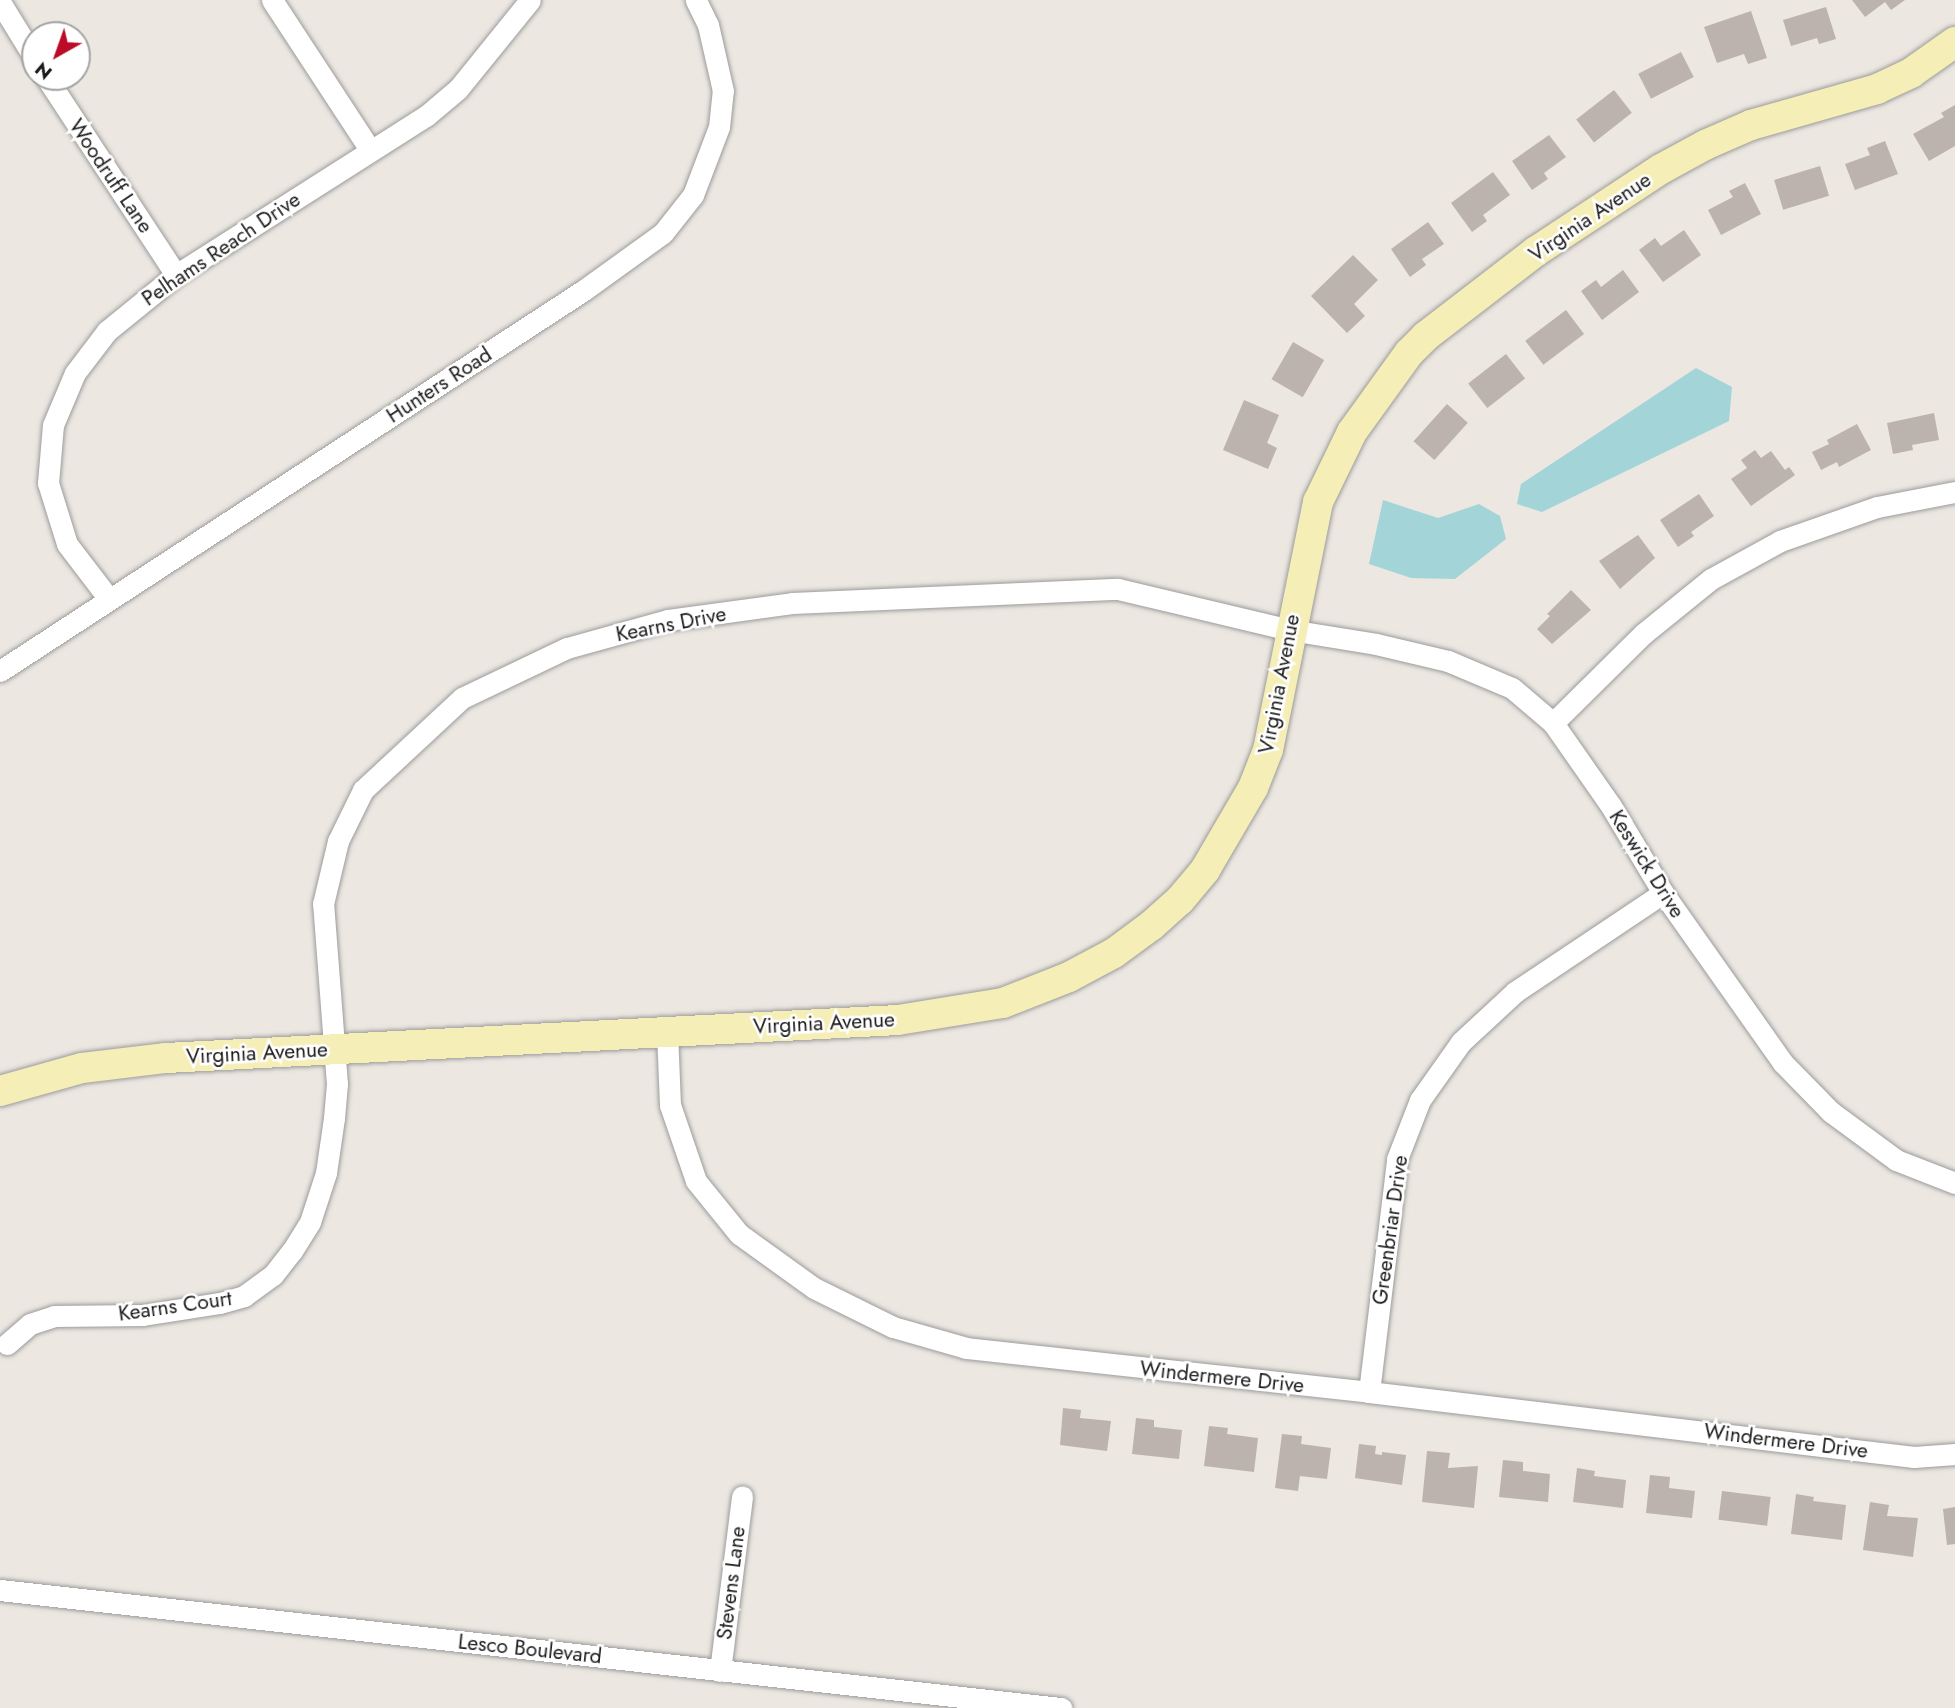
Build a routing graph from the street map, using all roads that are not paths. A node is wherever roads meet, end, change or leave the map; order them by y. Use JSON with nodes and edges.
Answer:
{"nodes":[{"id":1,"x":272,"y":0,"type":"edge"},
{"id":2,"x":530,"y":0,"type":"edge"},
{"id":3,"x":696,"y":0,"type":"edge"},
{"id":4,"x":0,"y":2,"type":"edge"},
{"id":5,"x":21,"y":36,"type":"edge"},
{"id":6,"x":1955,"y":43,"type":"edge"},
{"id":7,"x":55,"y":91,"type":"edge"},
{"id":8,"x":370,"y":150,"type":"junction"},
{"id":9,"x":176,"y":275,"type":"junction"},
{"id":10,"x":1955,"y":492,"type":"edge"},
{"id":11,"x":109,"y":599,"type":"junction"},
{"id":12,"x":1290,"y":630,"type":"junction"},
{"id":13,"x":0,"y":671,"type":"edge"},
{"id":14,"x":1553,"y":723,"type":"junction"},
{"id":15,"x":1663,"y":893,"type":"junction"},
{"id":16,"x":667,"y":1031,"type":"junction"},
{"id":17,"x":335,"y":1049,"type":"junction"},
{"id":18,"x":0,"y":1091,"type":"edge"},
{"id":19,"x":1955,"y":1183,"type":"edge"},
{"id":20,"x":7,"y":1344,"type":"dead end"},
{"id":21,"x":1369,"y":1392,"type":"junction"},
{"id":22,"x":1955,"y":1454,"type":"edge"},
{"id":23,"x":742,"y":1496,"type":"dead end"},
{"id":24,"x":0,"y":1590,"type":"edge"},
{"id":25,"x":720,"y":1671,"type":"junction"},
{"id":26,"x":1061,"y":1708,"type":"edge"}],
"edges":[{"from":1,"to":8,"type":"street"},
{"from":2,"to":8,"type":"street","name":"Pelhams Reach Drive"},
{"from":3,"to":11,"type":"street","name":"Hunters Road"},
{"from":4,"to":5,"type":"street"},
{"from":6,"to":12,"type":"street","name":"Virginia Avenue"},
{"from":7,"to":9,"type":"street","name":"Woodruff Lane"},
{"from":8,"to":9,"type":"street","name":"Pelhams Reach Drive"},
{"from":9,"to":11,"type":"street","name":"Pelhams Reach Drive"},
{"from":10,"to":14,"type":"street"},
{"from":11,"to":13,"type":"street","name":"Hunters Road"},
{"from":12,"to":14,"type":"street","name":"Keswick Drive"},
{"from":12,"to":16,"type":"street","name":"Virginia Avenue"},
{"from":12,"to":17,"type":"street","name":"Kearns Drive"},
{"from":14,"to":15,"type":"street","name":"Keswick Drive"},
{"from":15,"to":19,"type":"street","name":"Keswick Drive"},
{"from":15,"to":21,"type":"street","name":"Greenbriar Drive"},
{"from":16,"to":17,"type":"street","name":"Virginia Avenue"},
{"from":16,"to":21,"type":"street","name":"Windermere Drive"},
{"from":17,"to":18,"type":"street","name":"Virginia Avenue"},
{"from":17,"to":20,"type":"street","name":"Kearns Court"},
{"from":21,"to":22,"type":"street","name":"Windermere Drive"},
{"from":23,"to":25,"type":"street","name":"Stevens Lane"},
{"from":24,"to":25,"type":"street","name":"Lesco Boulevard"},
{"from":25,"to":26,"type":"street","name":"Lesco Boulevard"}]}
